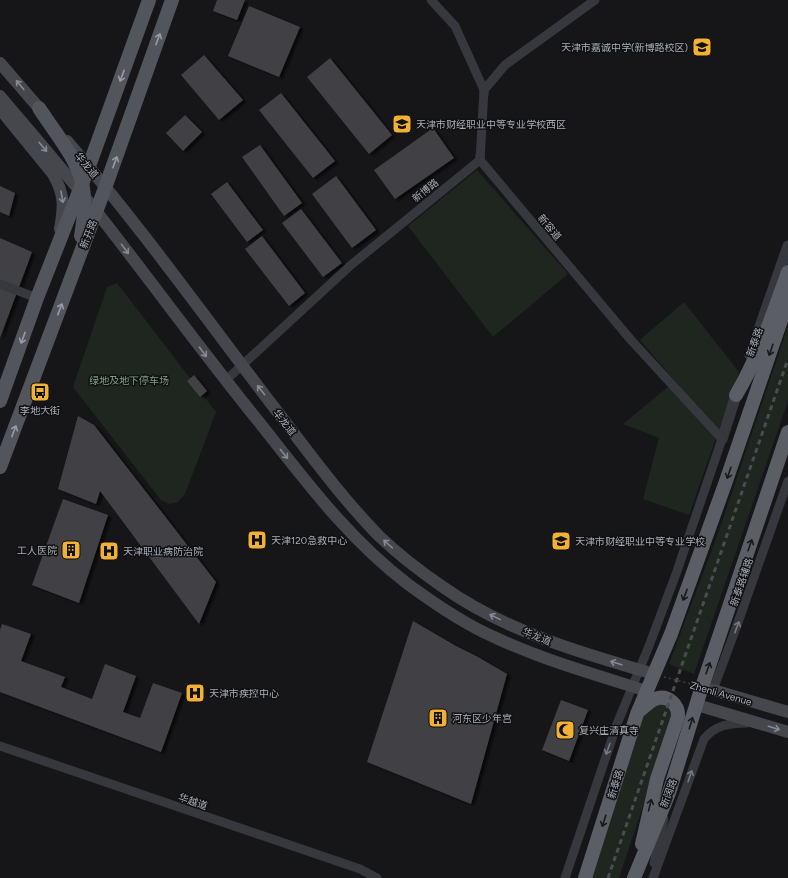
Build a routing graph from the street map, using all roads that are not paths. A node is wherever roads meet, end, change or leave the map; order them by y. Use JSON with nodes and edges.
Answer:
{"nodes":[{"id":1,"x":149,"y":0,"type":"edge"},
{"id":2,"x":172,"y":0,"type":"edge"},
{"id":3,"x":431,"y":0,"type":"edge"},
{"id":4,"x":595,"y":0,"type":"edge"},
{"id":5,"x":0,"y":62,"type":"edge"},
{"id":6,"x":484,"y":90,"type":"junction"},
{"id":7,"x":0,"y":96,"type":"edge"},
{"id":8,"x":39,"y":108,"type":"junction"},
{"id":9,"x":0,"y":109,"type":"edge"},
{"id":10,"x":480,"y":160,"type":"junction"},
{"id":11,"x":88,"y":166,"type":"junction"},
{"id":12,"x":105,"y":188,"type":"junction"},
{"id":13,"x":82,"y":190,"type":"junction"},
{"id":14,"x":96,"y":212,"type":"junction"},
{"id":15,"x":788,"y":246,"type":"edge"},
{"id":16,"x":56,"y":249,"type":"junction"},
{"id":17,"x":77,"y":264,"type":"junction"},
{"id":18,"x":788,"y":272,"type":"edge"},
{"id":19,"x":0,"y":284,"type":"edge"},
{"id":20,"x":37,"y":298,"type":"junction"},
{"id":21,"x":788,"y":300,"type":"edge"},
{"id":22,"x":242,"y":366,"type":"junction"},
{"id":23,"x":225,"y":381,"type":"junction"},
{"id":24,"x":736,"y":395,"type":"junction"},
{"id":25,"x":0,"y":401,"type":"edge"},
{"id":26,"x":788,"y":432,"type":"edge"},
{"id":27,"x":722,"y":439,"type":"junction"},
{"id":28,"x":0,"y":467,"type":"edge"},
{"id":29,"x":788,"y":481,"type":"edge"},
{"id":30,"x":654,"y":674,"type":"junction"},
{"id":31,"x":636,"y":678,"type":"junction"},
{"id":32,"x":707,"y":689,"type":"junction"},
{"id":33,"x":647,"y":691,"type":"junction"},
{"id":34,"x":697,"y":705,"type":"junction"},
{"id":35,"x":788,"y":712,"type":"edge"},
{"id":36,"x":637,"y":714,"type":"junction"},
{"id":37,"x":756,"y":723,"type":"junction"},
{"id":38,"x":788,"y":732,"type":"edge"},
{"id":39,"x":0,"y":746,"type":"edge"},
{"id":40,"x":669,"y":792,"type":"junction"},
{"id":41,"x":636,"y":874,"type":"edge"},
{"id":42,"x":377,"y":878,"type":"edge"},
{"id":43,"x":565,"y":878,"type":"edge"},
{"id":44,"x":585,"y":878,"type":"edge"},
{"id":45,"x":652,"y":878,"type":"edge"}],
"edges":[{"from":1,"to":11,"type":"main road","one_way":true},
{"from":12,"to":2,"type":"main road","name":"新开路","one_way":true},
{"from":3,"to":6,"type":"street"},
{"from":4,"to":6,"type":"street"},
{"from":8,"to":5,"type":"main road","name":"华龙道","one_way":true},
{"from":6,"to":10,"type":"street"},
{"from":7,"to":13,"type":"main road","one_way":true},
{"from":8,"to":11,"type":"main road","name":"华龙道"},
{"from":8,"to":13,"type":"main road"},
{"from":9,"to":16,"type":"main road","one_way":true},
{"from":10,"to":22,"type":"street","name":"新博路"},
{"from":10,"to":27,"type":"street","name":"新容道"},
{"from":11,"to":12,"type":"main road","name":"华龙道"},
{"from":11,"to":13,"type":"main road"},
{"from":12,"to":14,"type":"main road","name":"新开路"},
{"from":12,"to":22,"type":"main road","name":"华龙道"},
{"from":13,"to":14,"type":"main road"},
{"from":13,"to":16,"type":"main road"},
{"from":13,"to":17,"type":"main road"},
{"from":14,"to":17,"type":"main road","name":"新开路"},
{"from":14,"to":23,"type":"main road","one_way":true},
{"from":15,"to":24,"type":"street","name":"新泰路"},
{"from":16,"to":20,"type":"main road"},
{"from":28,"to":17,"type":"main road","name":"新开路","one_way":true},
{"from":18,"to":24,"type":"highway"},
{"from":19,"to":20,"type":"street"},
{"from":20,"to":25,"type":"main road","one_way":true},
{"from":21,"to":30,"type":"highway","name":"新泰路","one_way":true},
{"from":22,"to":23,"type":"street","name":"新博路"},
{"from":31,"to":22,"type":"main road","name":"华龙道","one_way":true},
{"from":23,"to":31,"type":"main road","one_way":true},
{"from":24,"to":27,"type":"street","name":"新泰路"},
{"from":32,"to":26,"type":"highway","name":"新阔路","one_way":true},
{"from":27,"to":31,"type":"street"},
{"from":32,"to":29,"type":"street","name":"新泰路辅路","one_way":true},
{"from":30,"to":31,"type":"main road","name":"华龙道"},
{"from":30,"to":33,"type":"highway","name":"新泰路"},
{"from":31,"to":33,"type":"main road"},
{"from":31,"to":43,"type":"street","one_way":true},
{"from":32,"to":34,"type":"highway","name":"新阔路"},
{"from":32,"to":35,"type":"main road","name":"Zhenli Avenue"},
{"from":33,"to":36,"type":"highway","name":"新泰路"},
{"from":34,"to":37,"type":"main road","name":"Zhenli Avenue"},
{"from":40,"to":34,"type":"highway","name":"新阔路","one_way":true},
{"from":41,"to":36,"type":"highway","one_way":true},
{"from":36,"to":44,"type":"highway","name":"新泰路","one_way":true},
{"from":37,"to":38,"type":"main road","name":"Zhenli Avenue","one_way":true},
{"from":45,"to":37,"type":"street","one_way":true},
{"from":39,"to":42,"type":"street","name":"华越道"},
{"from":40,"to":41,"type":"highway","name":"新阔路"},
{"from":40,"to":45,"type":"street"}]}
